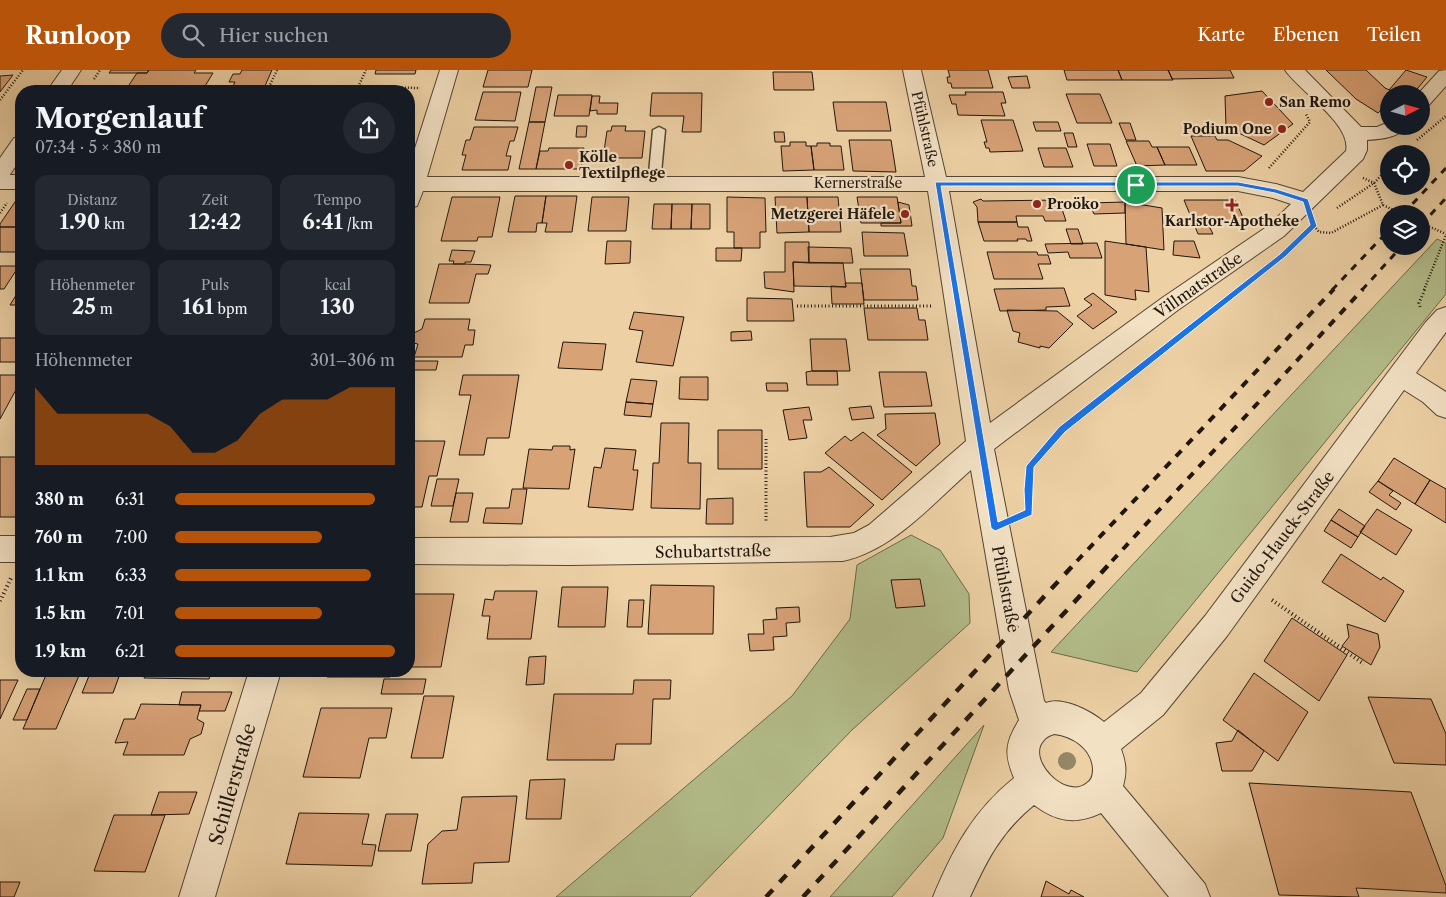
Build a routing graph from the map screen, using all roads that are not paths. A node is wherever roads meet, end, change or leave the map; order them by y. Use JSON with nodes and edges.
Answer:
{"nodes":[{"id":1,"x":72,"y":70,"type":"edge"},
{"id":2,"x":449,"y":70,"type":"edge"},
{"id":3,"x":912,"y":70,"type":"edge"},
{"id":4,"x":1294,"y":70,"type":"edge"},
{"id":5,"x":1446,"y":75,"type":"edge"},
{"id":6,"x":61,"y":85,"type":"edge"},
{"id":7,"x":1430,"y":92,"type":"edge"},
{"id":8,"x":659,"y":130,"type":"dead end"},
{"id":9,"x":1380,"y":133,"type":"edge"},
{"id":10,"x":1356,"y":134,"type":"junction"},
{"id":11,"x":15,"y":152,"type":"edge"},
{"id":12,"x":0,"y":174,"type":"edge"},
{"id":13,"x":415,"y":175,"type":"edge"},
{"id":14,"x":0,"y":182,"type":"edge"},
{"id":15,"x":15,"y":182,"type":"edge"},
{"id":16,"x":938,"y":183,"type":"junction"},
{"id":17,"x":654,"y":184,"type":"junction"},
{"id":18,"x":415,"y":190,"type":"edge"},
{"id":19,"x":1306,"y":201,"type":"junction"},
{"id":20,"x":1440,"y":323,"type":"edge"},
{"id":21,"x":1401,"y":376,"type":"junction"},
{"id":22,"x":1446,"y":408,"type":"edge"},
{"id":23,"x":980,"y":445,"type":"junction"},
{"id":24,"x":0,"y":549,"type":"edge"},
{"id":25,"x":15,"y":549,"type":"edge"},
{"id":26,"x":415,"y":551,"type":"edge"},
{"id":27,"x":263,"y":677,"type":"edge"},
{"id":28,"x":1039,"y":721,"type":"junction"},
{"id":29,"x":1102,"y":743,"type":"junction"},
{"id":30,"x":1034,"y":783,"type":"junction"},
{"id":31,"x":1104,"y":790,"type":"junction"},
{"id":32,"x":197,"y":897,"type":"edge"},
{"id":33,"x":951,"y":897,"type":"edge"},
{"id":34,"x":1192,"y":897,"type":"edge"}],
"edges":[{"from":1,"to":6,"type":"street"},
{"from":2,"to":13,"type":"street"},
{"from":3,"to":16,"type":"street","name":"Pfühlstraße"},
{"from":4,"to":10,"type":"street"},
{"from":5,"to":7,"type":"street"},
{"from":8,"to":17,"type":"lane"},
{"from":9,"to":10,"type":"street"},
{"from":10,"to":19,"type":"street","name":"Villmatstraße"},
{"from":11,"to":12,"type":"street"},
{"from":14,"to":15,"type":"street"},
{"from":16,"to":17,"type":"street","name":"Kernerstraße"},
{"from":16,"to":19,"type":"street","name":"Kernerstraße"},
{"from":16,"to":23,"type":"street","name":"Pfühlstraße"},
{"from":17,"to":18,"type":"street","name":"Kernerstraße"},
{"from":19,"to":23,"type":"street","name":"Villmatstraße"},
{"from":20,"to":21,"type":"street","name":"Guido-Hauck-Straße"},
{"from":21,"to":22,"type":"street"},
{"from":21,"to":29,"type":"street","name":"Guido-Hauck-Straße"},
{"from":23,"to":26,"type":"street","name":"Schubartstraße"},
{"from":23,"to":28,"type":"street","name":"Pfühlstraße"},
{"from":24,"to":25,"type":"street"},
{"from":27,"to":32,"type":"street","name":"Schillerstraße"},
{"from":28,"to":29,"type":"street"},
{"from":28,"to":30,"type":"street"},
{"from":29,"to":31,"type":"street"},
{"from":30,"to":31,"type":"street"},
{"from":30,"to":33,"type":"street"},
{"from":31,"to":34,"type":"street"}]}
